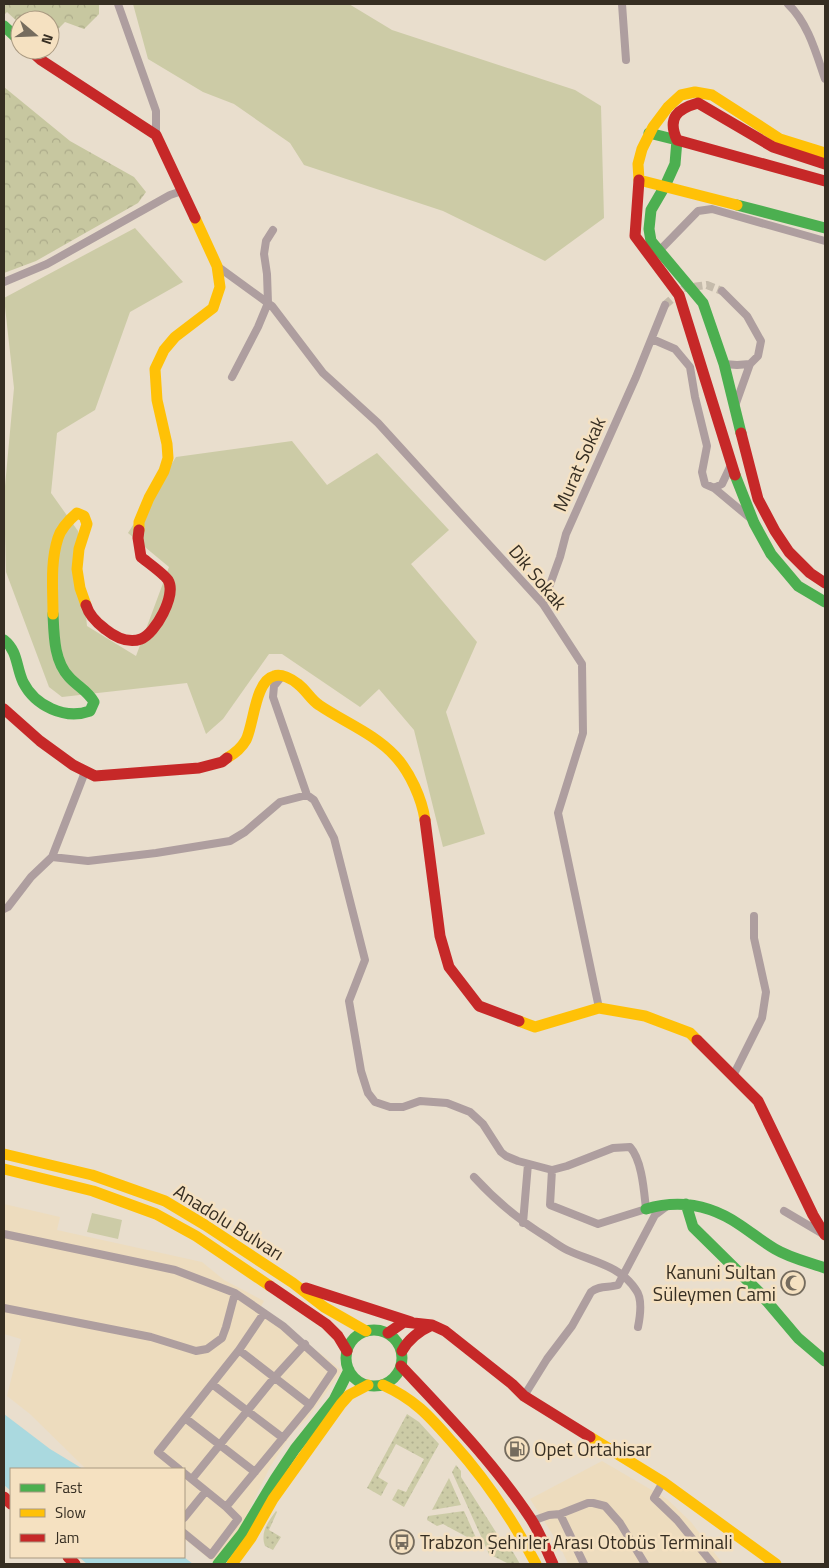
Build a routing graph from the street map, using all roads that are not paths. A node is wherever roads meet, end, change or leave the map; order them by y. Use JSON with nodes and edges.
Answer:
{"nodes":[{"id":1,"x":118,"y":4,"type":"edge"},
{"id":2,"x":622,"y":4,"type":"edge"},
{"id":3,"x":788,"y":4,"type":"edge"},
{"id":4,"x":41,"y":60,"type":"edge"},
{"id":5,"x":626,"y":60,"type":"dead end"},
{"id":6,"x":825,"y":79,"type":"edge"},
{"id":7,"x":649,"y":133,"type":"junction"},
{"id":8,"x":156,"y":135,"type":"junction"},
{"id":9,"x":677,"y":140,"type":"junction"},
{"id":10,"x":825,"y":153,"type":"edge"},
{"id":11,"x":825,"y":164,"type":"edge"},
{"id":12,"x":639,"y":180,"type":"junction"},
{"id":13,"x":825,"y":181,"type":"edge"},
{"id":14,"x":665,"y":186,"type":"junction"},
{"id":15,"x":182,"y":191,"type":"junction"},
{"id":16,"x":825,"y":228,"type":"edge"},
{"id":17,"x":273,"y":230,"type":"dead end"},
{"id":18,"x":825,"y":241,"type":"edge"},
{"id":19,"x":660,"y":250,"type":"junction"},
{"id":20,"x":217,"y":266,"type":"junction"},
{"id":21,"x":5,"y":282,"type":"edge"},
{"id":22,"x":722,"y":291,"type":"tunnel mouth"},
{"id":23,"x":268,"y":303,"type":"junction"},
{"id":24,"x":665,"y":305,"type":"tunnel mouth"},
{"id":25,"x":652,"y":339,"type":"junction"},
{"id":26,"x":724,"y":364,"type":"junction"},
{"id":27,"x":750,"y":364,"type":"junction"},
{"id":28,"x":232,"y":377,"type":"dead end"},
{"id":29,"x":735,"y":407,"type":"junction"},
{"id":30,"x":732,"y":465,"type":"junction"},
{"id":31,"x":714,"y":488,"type":"junction"},
{"id":32,"x":752,"y":520,"type":"junction"},
{"id":33,"x":825,"y":583,"type":"edge"},
{"id":34,"x":825,"y":602,"type":"edge"},
{"id":35,"x":543,"y":604,"type":"junction"},
{"id":36,"x":4,"y":640,"type":"edge"},
{"id":37,"x":282,"y":676,"type":"junction"},
{"id":38,"x":6,"y":714,"type":"edge"},
{"id":39,"x":85,"y":772,"type":"junction"},
{"id":40,"x":307,"y":795,"type":"junction"},
{"id":41,"x":52,"y":857,"type":"junction"},
{"id":42,"x":4,"y":909,"type":"edge"},
{"id":43,"x":754,"y":916,"type":"dead end"},
{"id":44,"x":599,"y":1008,"type":"junction"},
{"id":45,"x":733,"y":1076,"type":"junction"},
{"id":46,"x":6,"y":1153,"type":"edge"},
{"id":47,"x":528,"y":1164,"type":"junction"},
{"id":48,"x":4,"y":1169,"type":"edge"},
{"id":49,"x":552,"y":1170,"type":"junction"},
{"id":50,"x":474,"y":1177,"type":"dead end"},
{"id":51,"x":669,"y":1204,"type":"junction"},
{"id":52,"x":686,"y":1204,"type":"junction"},
{"id":53,"x":646,"y":1209,"type":"junction"},
{"id":54,"x":784,"y":1211,"type":"dead end"},
{"id":55,"x":523,"y":1223,"type":"junction"},
{"id":56,"x":4,"y":1234,"type":"edge"},
{"id":57,"x":825,"y":1235,"type":"edge"},
{"id":58,"x":825,"y":1268,"type":"edge"},
{"id":59,"x":623,"y":1275,"type":"junction"},
{"id":60,"x":293,"y":1283,"type":"junction"},
{"id":61,"x":235,"y":1293,"type":"junction"},
{"id":62,"x":4,"y":1308,"type":"edge"},
{"id":63,"x":264,"y":1313,"type":"junction"},
{"id":64,"x":412,"y":1322,"type":"junction"},
{"id":65,"x":432,"y":1325,"type":"junction"},
{"id":66,"x":638,"y":1327,"type":"dead end"},
{"id":67,"x":366,"y":1331,"type":"junction"},
{"id":68,"x":388,"y":1333,"type":"junction"},
{"id":69,"x":305,"y":1344,"type":"junction"},
{"id":70,"x":239,"y":1350,"type":"junction"},
{"id":71,"x":402,"y":1351,"type":"junction"},
{"id":72,"x":347,"y":1352,"type":"junction"},
{"id":73,"x":825,"y":1361,"type":"edge"},
{"id":74,"x":401,"y":1366,"type":"junction"},
{"id":75,"x":349,"y":1370,"type":"junction"},
{"id":76,"x":274,"y":1378,"type":"junction"},
{"id":77,"x":212,"y":1384,"type":"junction"},
{"id":78,"x":383,"y":1385,"type":"junction"},
{"id":79,"x":368,"y":1386,"type":"junction"},
{"id":80,"x":524,"y":1396,"type":"junction"},
{"id":81,"x":310,"y":1405,"type":"junction"},
{"id":82,"x":248,"y":1410,"type":"junction"},
{"id":83,"x":185,"y":1418,"type":"junction"},
{"id":84,"x":283,"y":1438,"type":"junction"},
{"id":85,"x":220,"y":1445,"type":"junction"},
{"id":86,"x":170,"y":1466,"type":"edge"},
{"id":87,"x":255,"y":1472,"type":"junction"},
{"id":88,"x":185,"y":1474,"type":"edge"},
{"id":89,"x":192,"y":1479,"type":"junction"},
{"id":90,"x":663,"y":1482,"type":"junction"},
{"id":91,"x":206,"y":1491,"type":"junction"},
{"id":92,"x":226,"y":1507,"type":"junction"},
{"id":93,"x":560,"y":1514,"type":"junction"},
{"id":94,"x":185,"y":1517,"type":"edge"},
{"id":95,"x":532,"y":1521,"type":"junction"},
{"id":96,"x":185,"y":1534,"type":"edge"},
{"id":97,"x":218,"y":1564,"type":"edge"},
{"id":98,"x":232,"y":1564,"type":"edge"},
{"id":99,"x":536,"y":1564,"type":"edge"},
{"id":100,"x":553,"y":1564,"type":"edge"},
{"id":101,"x":584,"y":1564,"type":"edge"},
{"id":102,"x":645,"y":1564,"type":"edge"},
{"id":103,"x":713,"y":1564,"type":"edge"},
{"id":104,"x":776,"y":1564,"type":"edge"}],
"edges":[{"from":1,"to":8,"type":"street"},
{"from":2,"to":5,"type":"street"},
{"from":3,"to":6,"type":"street"},
{"from":4,"to":8,"type":"main road"},
{"from":7,"to":9,"type":"main road"},
{"from":7,"to":10,"type":"main road"},
{"from":7,"to":12,"type":"main road"},
{"from":8,"to":15,"type":"main road"},
{"from":9,"to":11,"type":"main road"},
{"from":9,"to":13,"type":"main road"},
{"from":9,"to":14,"type":"main road"},
{"from":12,"to":14,"type":"main road"},
{"from":12,"to":30,"type":"main road"},
{"from":14,"to":16,"type":"main road"},
{"from":14,"to":19,"type":"main road"},
{"from":15,"to":20,"type":"main road"},
{"from":15,"to":21,"type":"street"},
{"from":17,"to":23,"type":"street"},
{"from":18,"to":19,"type":"street"},
{"from":19,"to":26,"type":"main road"},
{"from":20,"to":23,"type":"street","name":"Dik Sokak"},
{"from":20,"to":36,"type":"main road"},
{"from":22,"to":27,"type":"street"},
{"from":23,"to":28,"type":"street"},
{"from":23,"to":35,"type":"street","name":"Dik Sokak"},
{"from":24,"to":25,"type":"street","name":"Murat Sokak"},
{"from":25,"to":31,"type":"street"},
{"from":25,"to":35,"type":"street","name":"Murat Sokak"},
{"from":26,"to":27,"type":"street"},
{"from":26,"to":29,"type":"main road"},
{"from":27,"to":29,"type":"street"},
{"from":29,"to":33,"type":"main road"},
{"from":30,"to":31,"type":"street"},
{"from":30,"to":32,"type":"main road"},
{"from":31,"to":32,"type":"street"},
{"from":32,"to":34,"type":"main road"},
{"from":35,"to":44,"type":"street","name":"Dik Sokak"},
{"from":37,"to":39,"type":"main road"},
{"from":37,"to":40,"type":"street"},
{"from":37,"to":44,"type":"main road"},
{"from":38,"to":39,"type":"main road"},
{"from":39,"to":41,"type":"street"},
{"from":40,"to":41,"type":"street"},
{"from":40,"to":47,"type":"street"},
{"from":41,"to":42,"type":"street"},
{"from":43,"to":45,"type":"street"},
{"from":44,"to":45,"type":"main road"},
{"from":45,"to":57,"type":"main road"},
{"from":46,"to":60,"type":"main road","name":"Anadolu Bulvarı"},
{"from":47,"to":49,"type":"street"},
{"from":47,"to":55,"type":"street"},
{"from":48,"to":72,"type":"main road","name":"Anadolu Bulvarı"},
{"from":49,"to":53,"type":"street"},
{"from":49,"to":53,"type":"street"},
{"from":50,"to":55,"type":"street"},
{"from":51,"to":52,"type":"main road"},
{"from":51,"to":53,"type":"main road"},
{"from":51,"to":59,"type":"street"},
{"from":52,"to":58,"type":"main road"},
{"from":52,"to":73,"type":"main road"},
{"from":54,"to":57,"type":"street"},
{"from":55,"to":59,"type":"street"},
{"from":56,"to":61,"type":"street"},
{"from":59,"to":66,"type":"street"},
{"from":59,"to":80,"type":"street"},
{"from":60,"to":64,"type":"main road"},
{"from":60,"to":67,"type":"main road","name":"Anadolu Bulvarı"},
{"from":61,"to":62,"type":"street"},
{"from":61,"to":63,"type":"street"},
{"from":63,"to":69,"type":"street"},
{"from":63,"to":70,"type":"street"},
{"from":64,"to":65,"type":"main road"},
{"from":64,"to":68,"type":"main road"},
{"from":65,"to":71,"type":"main road"},
{"from":65,"to":80,"type":"main road"},
{"from":67,"to":68,"type":"main road","name":"Anadolu Bulvarı"},
{"from":67,"to":72,"type":"main road"},
{"from":68,"to":71,"type":"main road"},
{"from":69,"to":76,"type":"street"},
{"from":69,"to":81,"type":"street"},
{"from":70,"to":76,"type":"street"},
{"from":70,"to":77,"type":"street"},
{"from":71,"to":74,"type":"main road"},
{"from":72,"to":75,"type":"main road","name":"Anadolu Bulvarı"},
{"from":74,"to":78,"type":"main road"},
{"from":74,"to":95,"type":"main road"},
{"from":75,"to":79,"type":"main road"},
{"from":75,"to":97,"type":"main road"},
{"from":76,"to":81,"type":"street"},
{"from":76,"to":82,"type":"street"},
{"from":77,"to":82,"type":"street"},
{"from":77,"to":83,"type":"street"},
{"from":78,"to":79,"type":"main road"},
{"from":78,"to":99,"type":"main road"},
{"from":79,"to":98,"type":"main road"},
{"from":80,"to":90,"type":"main road"},
{"from":81,"to":84,"type":"street"},
{"from":82,"to":84,"type":"street"},
{"from":82,"to":85,"type":"street"},
{"from":83,"to":85,"type":"street"},
{"from":83,"to":86,"type":"street"},
{"from":84,"to":87,"type":"street"},
{"from":85,"to":87,"type":"street"},
{"from":85,"to":89,"type":"street"},
{"from":87,"to":92,"type":"street"},
{"from":88,"to":89,"type":"street"},
{"from":89,"to":91,"type":"street"},
{"from":90,"to":103,"type":"street"},
{"from":90,"to":104,"type":"main road"},
{"from":91,"to":92,"type":"street"},
{"from":91,"to":94,"type":"street"},
{"from":92,"to":96,"type":"street"},
{"from":93,"to":95,"type":"street"},
{"from":93,"to":101,"type":"street"},
{"from":93,"to":102,"type":"street"},
{"from":95,"to":100,"type":"main road"}]}
